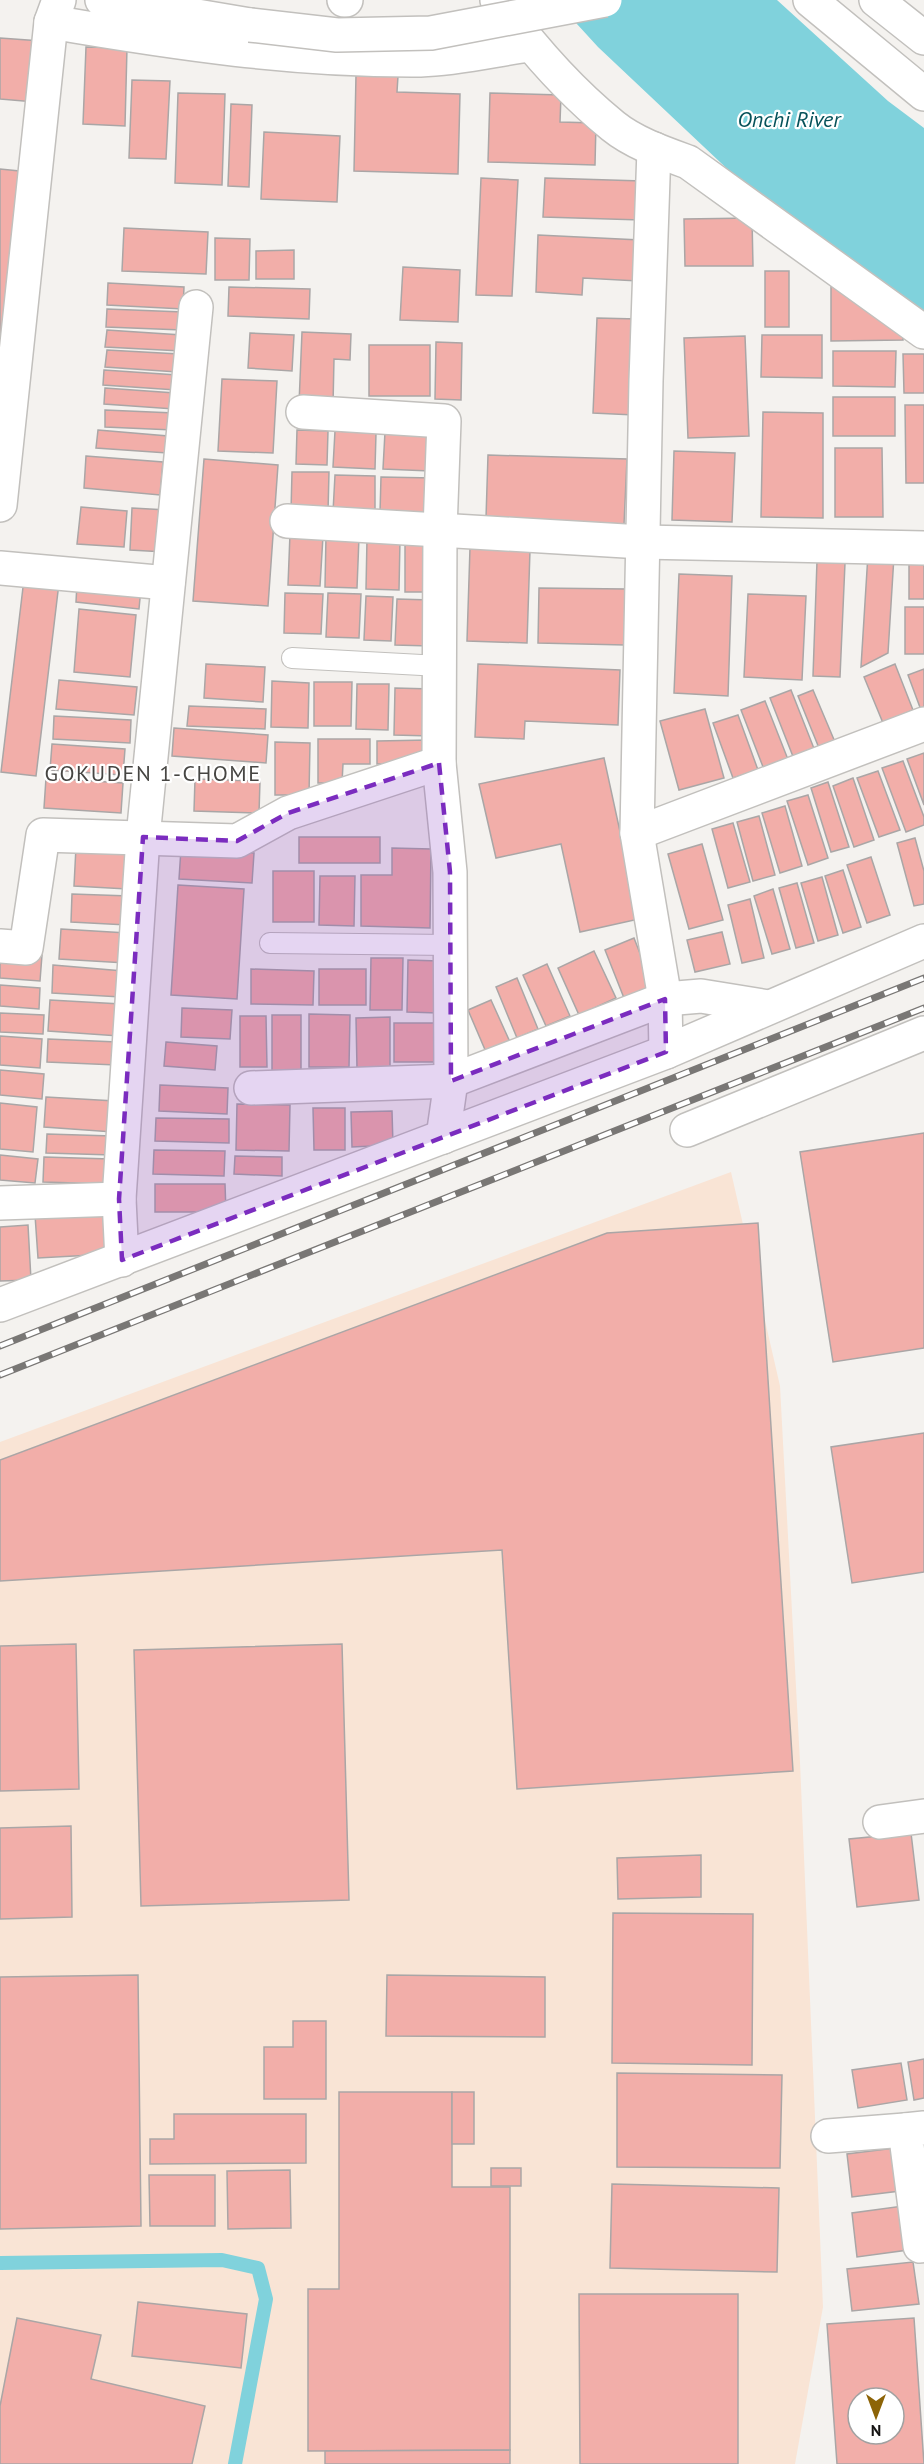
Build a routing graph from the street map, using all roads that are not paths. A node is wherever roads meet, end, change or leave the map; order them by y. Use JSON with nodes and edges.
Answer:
{"nodes":[{"id":1,"x":102,"y":0,"type":"edge"},
{"id":2,"x":497,"y":0,"type":"edge"},
{"id":3,"x":605,"y":0,"type":"edge"},
{"id":4,"x":810,"y":0,"type":"edge"},
{"id":5,"x":876,"y":0,"type":"edge"},
{"id":6,"x":55,"y":11,"type":"edge"},
{"id":7,"x":924,"y":38,"type":"edge"},
{"id":8,"x":529,"y":45,"type":"junction"},
{"id":9,"x":924,"y":94,"type":"edge"},
{"id":10,"x":654,"y":149,"type":"junction"},
{"id":11,"x":196,"y":307,"type":"dead end"},
{"id":12,"x":924,"y":332,"type":"edge"},
{"id":13,"x":303,"y":412,"type":"dead end"},
{"id":14,"x":0,"y":505,"type":"edge"},
{"id":15,"x":287,"y":521,"type":"dead end"},
{"id":16,"x":440,"y":530,"type":"junction"},
{"id":17,"x":642,"y":542,"type":"junction"},
{"id":18,"x":924,"y":548,"type":"edge"},
{"id":19,"x":0,"y":568,"type":"edge"},
{"id":20,"x":168,"y":583,"type":"junction"},
{"id":21,"x":292,"y":658,"type":"dead end"},
{"id":22,"x":440,"y":666,"type":"junction"},
{"id":23,"x":924,"y":724,"type":"edge"},
{"id":24,"x":439,"y":763,"type":"junction"},
{"id":25,"x":637,"y":833,"type":"junction"},
{"id":26,"x":143,"y":837,"type":"junction"},
{"id":27,"x":924,"y":941,"type":"edge"},
{"id":28,"x":270,"y":943,"type":"dead end"},
{"id":29,"x":450,"y":945,"type":"junction"},
{"id":30,"x":0,"y":946,"type":"edge"},
{"id":31,"x":665,"y":999,"type":"junction"},
{"id":32,"x":768,"y":1007,"type":"junction"},
{"id":33,"x":924,"y":1033,"type":"edge"},
{"id":34,"x":666,"y":1052,"type":"junction"},
{"id":35,"x":451,"y":1081,"type":"junction"},
{"id":36,"x":251,"y":1088,"type":"dead end"},
{"id":37,"x":687,"y":1130,"type":"dead end"},
{"id":38,"x":443,"y":1137,"type":"junction"},
{"id":39,"x":119,"y":1199,"type":"junction"},
{"id":40,"x":0,"y":1203,"type":"edge"},
{"id":41,"x":122,"y":1260,"type":"junction"},
{"id":42,"x":0,"y":1305,"type":"edge"},
{"id":43,"x":924,"y":1816,"type":"edge"},
{"id":44,"x":880,"y":1822,"type":"dead end"},
{"id":45,"x":915,"y":2129,"type":"edge"},
{"id":46,"x":828,"y":2136,"type":"dead end"},
{"id":47,"x":920,"y":2246,"type":"dead end"}],
"edges":[{"from":1,"to":3,"type":"street","bridge":true},
{"from":2,"to":8,"type":"street"},
{"from":4,"to":9,"type":"street"},
{"from":5,"to":7,"type":"street"},
{"from":6,"to":8,"type":"street"},
{"from":6,"to":14,"type":"street"},
{"from":8,"to":10,"type":"street"},
{"from":10,"to":12,"type":"street"},
{"from":10,"to":17,"type":"street"},
{"from":11,"to":20,"type":"street"},
{"from":13,"to":16,"type":"street"},
{"from":15,"to":16,"type":"street"},
{"from":16,"to":17,"type":"street"},
{"from":16,"to":22,"type":"street"},
{"from":17,"to":18,"type":"street"},
{"from":17,"to":25,"type":"street"},
{"from":19,"to":20,"type":"street"},
{"from":20,"to":26,"type":"street"},
{"from":21,"to":22,"type":"lane"},
{"from":22,"to":24,"type":"street"},
{"from":23,"to":25,"type":"street"},
{"from":24,"to":26,"type":"street"},
{"from":24,"to":29,"type":"street"},
{"from":25,"to":31,"type":"street"},
{"from":26,"to":30,"type":"street"},
{"from":26,"to":39,"type":"street"},
{"from":27,"to":32,"type":"street"},
{"from":28,"to":29,"type":"lane"},
{"from":29,"to":35,"type":"street"},
{"from":31,"to":32,"type":"street"},
{"from":31,"to":34,"type":"street"},
{"from":31,"to":35,"type":"street"},
{"from":32,"to":34,"type":"street"},
{"from":33,"to":37,"type":"street"},
{"from":34,"to":38,"type":"street"},
{"from":35,"to":36,"type":"street"},
{"from":35,"to":38,"type":"street"},
{"from":38,"to":41,"type":"street"},
{"from":39,"to":40,"type":"street"},
{"from":39,"to":41,"type":"street"},
{"from":41,"to":42,"type":"street"},
{"from":43,"to":44,"type":"street"},
{"from":45,"to":46,"type":"street"},
{"from":45,"to":47,"type":"street"}]}
